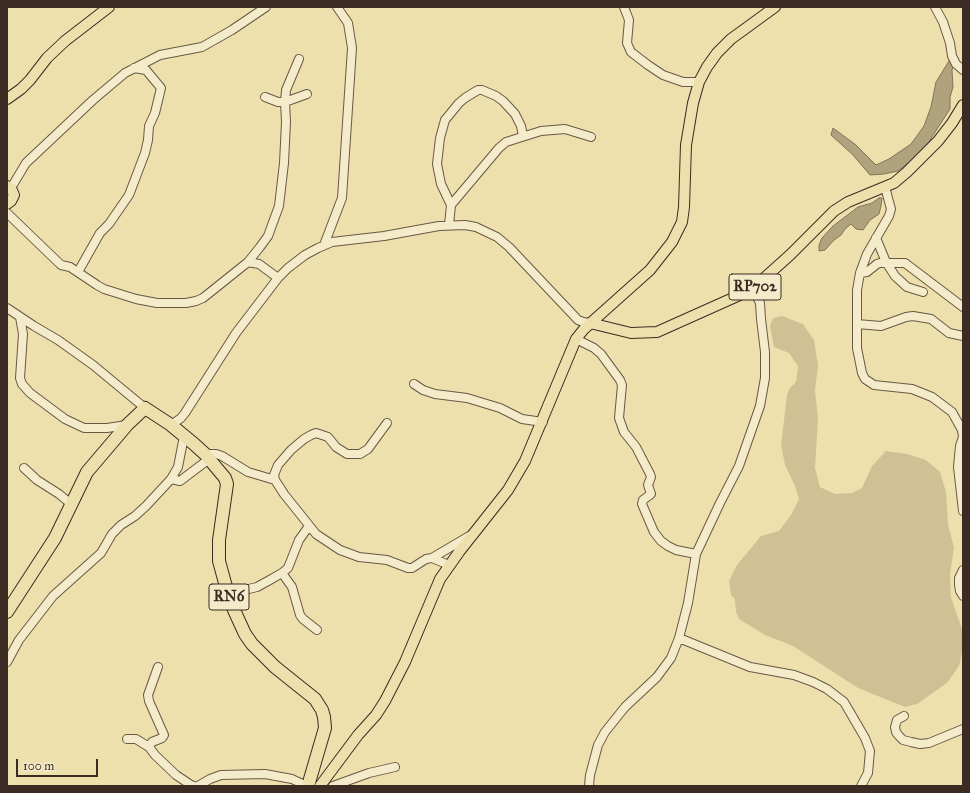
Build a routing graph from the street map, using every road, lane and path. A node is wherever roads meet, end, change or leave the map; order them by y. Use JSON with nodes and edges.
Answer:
{"nodes":[{"id":1,"x":109,"y":7,"type":"edge"},
{"id":2,"x":266,"y":7,"type":"edge"},
{"id":3,"x":337,"y":7,"type":"edge"},
{"id":4,"x":624,"y":7,"type":"edge"},
{"id":5,"x":775,"y":7,"type":"edge"},
{"id":6,"x":935,"y":7,"type":"edge"},
{"id":7,"x":299,"y":59,"type":"dead end"},
{"id":8,"x":133,"y":68,"type":"junction"},
{"id":9,"x":963,"y":70,"type":"edge"},
{"id":10,"x":700,"y":82,"type":"junction"},
{"id":11,"x":307,"y":94,"type":"dead end"},
{"id":12,"x":265,"y":97,"type":"dead end"},
{"id":13,"x":7,"y":99,"type":"edge"},
{"id":14,"x":285,"y":102,"type":"junction"},
{"id":15,"x":963,"y":105,"type":"edge"},
{"id":16,"x":523,"y":136,"type":"junction"},
{"id":17,"x":590,"y":137,"type":"dead end"},
{"id":18,"x":9,"y":187,"type":"edge"},
{"id":19,"x":885,"y":187,"type":"junction"},
{"id":20,"x":7,"y":204,"type":"edge"},
{"id":21,"x":451,"y":205,"type":"junction"},
{"id":22,"x":7,"y":213,"type":"edge"},
{"id":23,"x":449,"y":225,"type":"junction"},
{"id":24,"x":876,"y":238,"type":"junction"},
{"id":25,"x":324,"y":245,"type":"junction"},
{"id":26,"x":254,"y":254,"type":"junction"},
{"id":27,"x":248,"y":262,"type":"junction"},
{"id":28,"x":886,"y":262,"type":"junction"},
{"id":29,"x":259,"y":264,"type":"junction"},
{"id":30,"x":78,"y":272,"type":"junction"},
{"id":31,"x":860,"y":273,"type":"junction"},
{"id":32,"x":278,"y":278,"type":"junction"},
{"id":33,"x":751,"y":290,"type":"junction"},
{"id":34,"x":924,"y":292,"type":"dead end"},
{"id":35,"x":963,"y":307,"type":"edge"},
{"id":36,"x":7,"y":308,"type":"edge"},
{"id":37,"x":20,"y":317,"type":"junction"},
{"id":38,"x":590,"y":323,"type":"junction"},
{"id":39,"x":857,"y":324,"type":"junction"},
{"id":40,"x":963,"y":336,"type":"edge"},
{"id":41,"x":576,"y":339,"type":"junction"},
{"id":42,"x":414,"y":384,"type":"dead end"},
{"id":43,"x":145,"y":408,"type":"junction"},
{"id":44,"x":543,"y":422,"type":"junction"},
{"id":45,"x":387,"y":423,"type":"dead end"},
{"id":46,"x":127,"y":425,"type":"junction"},
{"id":47,"x":171,"y":426,"type":"junction"},
{"id":48,"x":184,"y":436,"type":"junction"},
{"id":49,"x":963,"y":437,"type":"edge"},
{"id":50,"x":207,"y":457,"type":"junction"},
{"id":51,"x":24,"y":468,"type":"dead end"},
{"id":52,"x":171,"y":479,"type":"junction"},
{"id":53,"x":275,"y":480,"type":"junction"},
{"id":54,"x":71,"y":504,"type":"junction"},
{"id":55,"x":963,"y":511,"type":"edge"},
{"id":56,"x":309,"y":526,"type":"junction"},
{"id":57,"x":472,"y":534,"type":"junction"},
{"id":58,"x":696,"y":554,"type":"junction"},
{"id":59,"x":432,"y":558,"type":"junction"},
{"id":60,"x":449,"y":565,"type":"junction"},
{"id":61,"x":963,"y":570,"type":"edge"},
{"id":62,"x":282,"y":573,"type":"junction"},
{"id":63,"x":228,"y":594,"type":"junction"},
{"id":64,"x":963,"y":596,"type":"edge"},
{"id":65,"x":7,"y":612,"type":"edge"},
{"id":66,"x":318,"y":630,"type":"dead end"},
{"id":67,"x":679,"y":638,"type":"junction"},
{"id":68,"x":7,"y":662,"type":"edge"},
{"id":69,"x":158,"y":667,"type":"dead end"},
{"id":70,"x":904,"y":716,"type":"dead end"},
{"id":71,"x":963,"y":729,"type":"edge"},
{"id":72,"x":127,"y":739,"type":"dead end"},
{"id":73,"x":149,"y":747,"type":"junction"},
{"id":74,"x":395,"y":767,"type":"dead end"},
{"id":75,"x":339,"y":785,"type":"edge"},
{"id":76,"x":194,"y":786,"type":"edge"},
{"id":77,"x":198,"y":786,"type":"edge"},
{"id":78,"x":308,"y":786,"type":"edge"},
{"id":79,"x":320,"y":786,"type":"edge"},
{"id":80,"x":589,"y":786,"type":"edge"},
{"id":81,"x":861,"y":786,"type":"edge"}],
"edges":[{"from":1,"to":13,"type":"main road"},
{"from":2,"to":8,"type":"street"},
{"from":3,"to":25,"type":"street"},
{"from":4,"to":10,"type":"street"},
{"from":5,"to":10,"type":"main road"},
{"from":6,"to":9,"type":"street"},
{"from":7,"to":14,"type":"street"},
{"from":8,"to":18,"type":"street"},
{"from":8,"to":30,"type":"street"},
{"from":10,"to":38,"type":"main road"},
{"from":11,"to":14,"type":"street"},
{"from":12,"to":14,"type":"street"},
{"from":14,"to":26,"type":"street"},
{"from":15,"to":19,"type":"main road","number":"RP702"},
{"from":16,"to":17,"type":"street"},
{"from":16,"to":21,"type":"street"},
{"from":16,"to":21,"type":"street"},
{"from":18,"to":20,"type":"main road"},
{"from":19,"to":24,"type":"street"},
{"from":19,"to":33,"type":"main road","number":"RP702"},
{"from":21,"to":23,"type":"street"},
{"from":22,"to":30,"type":"street"},
{"from":23,"to":25,"type":"street"},
{"from":23,"to":38,"type":"street"},
{"from":24,"to":28,"type":"street"},
{"from":24,"to":31,"type":"street"},
{"from":25,"to":32,"type":"street"},
{"from":26,"to":27,"type":"street"},
{"from":26,"to":29,"type":"street"},
{"from":27,"to":29,"type":"street"},
{"from":27,"to":30,"type":"street"},
{"from":28,"to":31,"type":"street"},
{"from":28,"to":34,"type":"street"},
{"from":28,"to":35,"type":"street"},
{"from":29,"to":32,"type":"street"},
{"from":31,"to":39,"type":"street"},
{"from":32,"to":47,"type":"street"},
{"from":33,"to":38,"type":"main road","number":"RP702"},
{"from":33,"to":58,"type":"street"},
{"from":36,"to":37,"type":"street"},
{"from":37,"to":43,"type":"street"},
{"from":37,"to":46,"type":"street"},
{"from":38,"to":41,"type":"main road"},
{"from":39,"to":40,"type":"street"},
{"from":39,"to":49,"type":"street"},
{"from":41,"to":44,"type":"main road"},
{"from":41,"to":58,"type":"street"},
{"from":42,"to":44,"type":"street"},
{"from":43,"to":46,"type":"highway"},
{"from":43,"to":47,"type":"highway","number":"RN6"},
{"from":44,"to":57,"type":"main road"},
{"from":45,"to":53,"type":"street"},
{"from":46,"to":54,"type":"highway"},
{"from":47,"to":48,"type":"highway","number":"RN6"},
{"from":48,"to":50,"type":"highway","number":"RN6"},
{"from":48,"to":52,"type":"street"},
{"from":49,"to":55,"type":"street"},
{"from":50,"to":52,"type":"street"},
{"from":50,"to":53,"type":"street"},
{"from":50,"to":63,"type":"highway","number":"RN6"},
{"from":51,"to":54,"type":"street"},
{"from":52,"to":68,"type":"street"},
{"from":53,"to":56,"type":"street"},
{"from":54,"to":65,"type":"highway"},
{"from":56,"to":59,"type":"street"},
{"from":56,"to":62,"type":"street"},
{"from":57,"to":59,"type":"street"},
{"from":57,"to":60,"type":"main road"},
{"from":58,"to":67,"type":"street"},
{"from":59,"to":60,"type":"street"},
{"from":60,"to":79,"type":"main road"},
{"from":61,"to":64,"type":"street"},
{"from":62,"to":63,"type":"street"},
{"from":62,"to":66,"type":"street"},
{"from":63,"to":78,"type":"highway","number":"RN6"},
{"from":67,"to":80,"type":"street"},
{"from":67,"to":81,"type":"street"},
{"from":69,"to":73,"type":"street"},
{"from":70,"to":71,"type":"street"},
{"from":72,"to":73,"type":"street"},
{"from":73,"to":76,"type":"street"},
{"from":74,"to":75,"type":"street"},
{"from":77,"to":78,"type":"street"}]}
